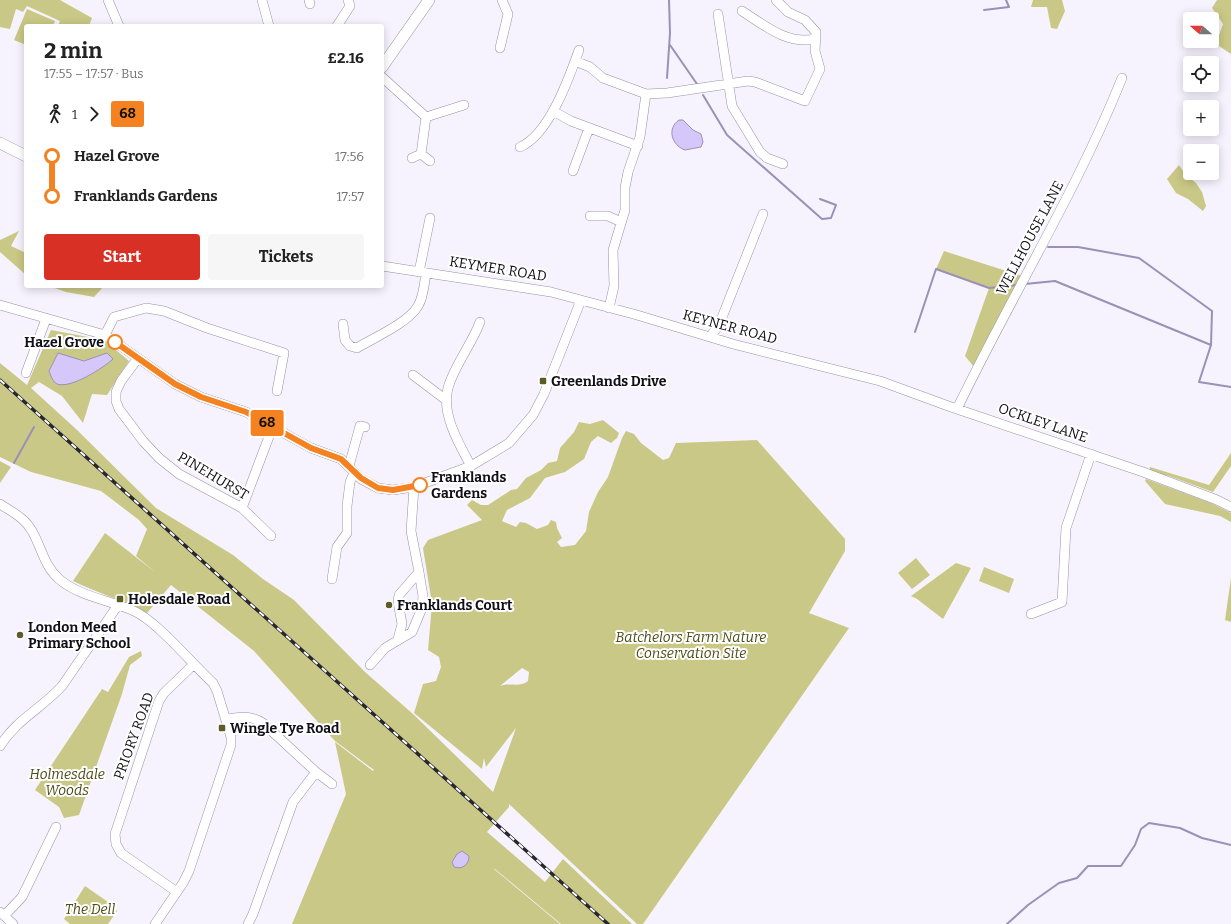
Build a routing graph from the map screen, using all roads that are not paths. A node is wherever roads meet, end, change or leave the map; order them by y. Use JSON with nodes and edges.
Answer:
{"nodes":[{"id":1,"x":108,"y":0,"type":"edge"},
{"id":2,"x":262,"y":0,"type":"edge"},
{"id":3,"x":348,"y":0,"type":"edge"},
{"id":4,"x":429,"y":0,"type":"edge"},
{"id":5,"x":502,"y":0,"type":"edge"},
{"id":6,"x":776,"y":0,"type":"edge"},
{"id":7,"x":742,"y":11,"type":"dead end"},
{"id":8,"x":718,"y":14,"type":"dead end"},
{"id":9,"x":118,"y":24,"type":"edge"},
{"id":10,"x":268,"y":24,"type":"edge"},
{"id":11,"x":338,"y":24,"type":"edge"},
{"id":12,"x":815,"y":40,"type":"junction"},
{"id":13,"x":500,"y":48,"type":"dead end"},
{"id":14,"x":579,"y":50,"type":"dead end"},
{"id":15,"x":575,"y":61,"type":"junction"},
{"id":16,"x":384,"y":64,"type":"edge"},
{"id":17,"x":1122,"y":78,"type":"dead end"},
{"id":18,"x":384,"y":79,"type":"edge"},
{"id":19,"x":728,"y":84,"type":"junction"},
{"id":20,"x":646,"y":94,"type":"junction"},
{"id":21,"x":464,"y":105,"type":"dead end"},
{"id":22,"x":554,"y":111,"type":"junction"},
{"id":23,"x":426,"y":117,"type":"junction"},
{"id":24,"x":589,"y":128,"type":"junction"},
{"id":25,"x":0,"y":144,"type":"edge"},
{"id":26,"x":638,"y":146,"type":"junction"},
{"id":27,"x":520,"y":147,"type":"dead end"},
{"id":28,"x":421,"y":154,"type":"junction"},
{"id":29,"x":24,"y":155,"type":"edge"},
{"id":30,"x":412,"y":158,"type":"dead end"},
{"id":31,"x":430,"y":162,"type":"dead end"},
{"id":32,"x":783,"y":164,"type":"dead end"},
{"id":33,"x":573,"y":171,"type":"dead end"},
{"id":34,"x":763,"y":214,"type":"dead end"},
{"id":35,"x":590,"y":216,"type":"dead end"},
{"id":36,"x":430,"y":218,"type":"dead end"},
{"id":37,"x":621,"y":222,"type":"junction"},
{"id":38,"x":384,"y":266,"type":"edge"},
{"id":39,"x":422,"y":272,"type":"junction"},
{"id":40,"x":581,"y":300,"type":"junction"},
{"id":41,"x":0,"y":305,"type":"edge"},
{"id":42,"x":609,"y":308,"type":"junction"},
{"id":43,"x":46,"y":319,"type":"junction"},
{"id":44,"x":480,"y":322,"type":"dead end"},
{"id":45,"x":343,"y":324,"type":"dead end"},
{"id":46,"x":719,"y":325,"type":"junction"},
{"id":47,"x":105,"y":334,"type":"junction"},
{"id":48,"x":710,"y":337,"type":"junction"},
{"id":49,"x":722,"y":340,"type":"junction"},
{"id":50,"x":138,"y":358,"type":"junction"},
{"id":51,"x":845,"y":372,"type":"joint"},
{"id":52,"x":26,"y":373,"type":"dead end"},
{"id":53,"x":413,"y":375,"type":"dead end"},
{"id":54,"x":277,"y":391,"type":"dead end"},
{"id":55,"x":446,"y":400,"type":"junction"},
{"id":56,"x":957,"y":409,"type":"junction"},
{"id":57,"x":273,"y":426,"type":"junction"},
{"id":58,"x":365,"y":427,"type":"dead end"},
{"id":59,"x":1091,"y":454,"type":"junction"},
{"id":60,"x":471,"y":466,"type":"junction"},
{"id":61,"x":351,"y":470,"type":"junction"},
{"id":62,"x":414,"y":487,"type":"junction"},
{"id":63,"x":1231,"y":507,"type":"edge"},
{"id":64,"x":242,"y":508,"type":"junction"},
{"id":65,"x":2,"y":509,"type":"edge"},
{"id":66,"x":271,"y":536,"type":"dead end"},
{"id":67,"x":419,"y":572,"type":"junction"},
{"id":68,"x":332,"y":579,"type":"dead end"},
{"id":69,"x":118,"y":605,"type":"junction"},
{"id":70,"x":1032,"y":614,"type":"dead end"},
{"id":71,"x":417,"y":618,"type":"junction"},
{"id":72,"x":401,"y":628,"type":"junction"},
{"id":73,"x":398,"y":639,"type":"junction"},
{"id":74,"x":193,"y":665,"type":"junction"},
{"id":75,"x":370,"y":665,"type":"dead end"},
{"id":76,"x":226,"y":719,"type":"junction"},
{"id":77,"x":0,"y":746,"type":"edge"},
{"id":78,"x":316,"y":772,"type":"junction"},
{"id":79,"x":332,"y":784,"type":"dead end"},
{"id":80,"x":56,"y":827,"type":"dead end"},
{"id":81,"x":177,"y":892,"type":"junction"},
{"id":82,"x":2,"y":914,"type":"edge"},
{"id":83,"x":13,"y":924,"type":"edge"},
{"id":84,"x":155,"y":924,"type":"edge"},
{"id":85,"x":248,"y":924,"type":"edge"}],
"edges":[{"from":1,"to":9,"type":"street"},
{"from":2,"to":10,"type":"street"},
{"from":3,"to":11,"type":"street"},
{"from":4,"to":16,"type":"main road"},
{"from":5,"to":13,"type":"street"},
{"from":6,"to":12,"type":"street"},
{"from":7,"to":12,"type":"street"},
{"from":8,"to":19,"type":"street"},
{"from":12,"to":19,"type":"street"},
{"from":14,"to":15,"type":"street"},
{"from":15,"to":20,"type":"street"},
{"from":15,"to":22,"type":"street"},
{"from":17,"to":56,"type":"street","name":"WELLHOUSE LANE"},
{"from":18,"to":23,"type":"street"},
{"from":19,"to":20,"type":"street"},
{"from":19,"to":32,"type":"street"},
{"from":20,"to":26,"type":"street"},
{"from":21,"to":23,"type":"street"},
{"from":22,"to":24,"type":"street"},
{"from":22,"to":27,"type":"street"},
{"from":23,"to":28,"type":"street"},
{"from":24,"to":26,"type":"street"},
{"from":24,"to":33,"type":"street"},
{"from":25,"to":29,"type":"main road"},
{"from":26,"to":37,"type":"street"},
{"from":28,"to":30,"type":"street"},
{"from":28,"to":31,"type":"street"},
{"from":34,"to":46,"type":"street"},
{"from":35,"to":37,"type":"street"},
{"from":36,"to":39,"type":"street"},
{"from":37,"to":42,"type":"street"},
{"from":38,"to":39,"type":"street","name":"KEYMER ROAD"},
{"from":39,"to":40,"type":"street","name":"KEYMER ROAD"},
{"from":39,"to":45,"type":"street"},
{"from":40,"to":42,"type":"street","name":"KEYMER ROAD"},
{"from":40,"to":60,"type":"street"},
{"from":41,"to":43,"type":"street"},
{"from":42,"to":48,"type":"street","name":"KEYNER ROAD"},
{"from":43,"to":47,"type":"street"},
{"from":43,"to":52,"type":"street"},
{"from":44,"to":55,"type":"street"},
{"from":46,"to":48,"type":"street"},
{"from":46,"to":49,"type":"street"},
{"from":47,"to":50,"type":"street"},
{"from":47,"to":54,"type":"street"},
{"from":48,"to":49,"type":"street","name":"KEYNER ROAD"},
{"from":49,"to":51,"type":"street","name":"KEYNER ROAD"},
{"from":50,"to":57,"type":"street"},
{"from":50,"to":64,"type":"street","name":"PINEHURST"},
{"from":51,"to":56,"type":"street","name":"OCKLEY LANE"},
{"from":53,"to":55,"type":"street"},
{"from":55,"to":60,"type":"street"},
{"from":56,"to":59,"type":"street","name":"OCKLEY LANE"},
{"from":57,"to":61,"type":"street"},
{"from":57,"to":64,"type":"street"},
{"from":58,"to":61,"type":"street"},
{"from":59,"to":63,"type":"street","name":"OCKLEY LANE"},
{"from":59,"to":70,"type":"street"},
{"from":60,"to":62,"type":"street"},
{"from":61,"to":62,"type":"street"},
{"from":61,"to":68,"type":"street"},
{"from":62,"to":67,"type":"street"},
{"from":64,"to":66,"type":"street","name":"PINEHURST"},
{"from":65,"to":69,"type":"street"},
{"from":67,"to":71,"type":"street"},
{"from":67,"to":72,"type":"street"},
{"from":69,"to":74,"type":"street"},
{"from":69,"to":77,"type":"street"},
{"from":71,"to":72,"type":"street"},
{"from":71,"to":73,"type":"street"},
{"from":72,"to":73,"type":"street"},
{"from":73,"to":75,"type":"street"},
{"from":74,"to":76,"type":"street"},
{"from":74,"to":81,"type":"street","name":"PRIORY ROAD"},
{"from":76,"to":78,"type":"street"},
{"from":76,"to":81,"type":"street"},
{"from":78,"to":79,"type":"street"},
{"from":78,"to":85,"type":"street"},
{"from":80,"to":82,"type":"street"},
{"from":81,"to":84,"type":"street"},
{"from":82,"to":83,"type":"street"}]}
